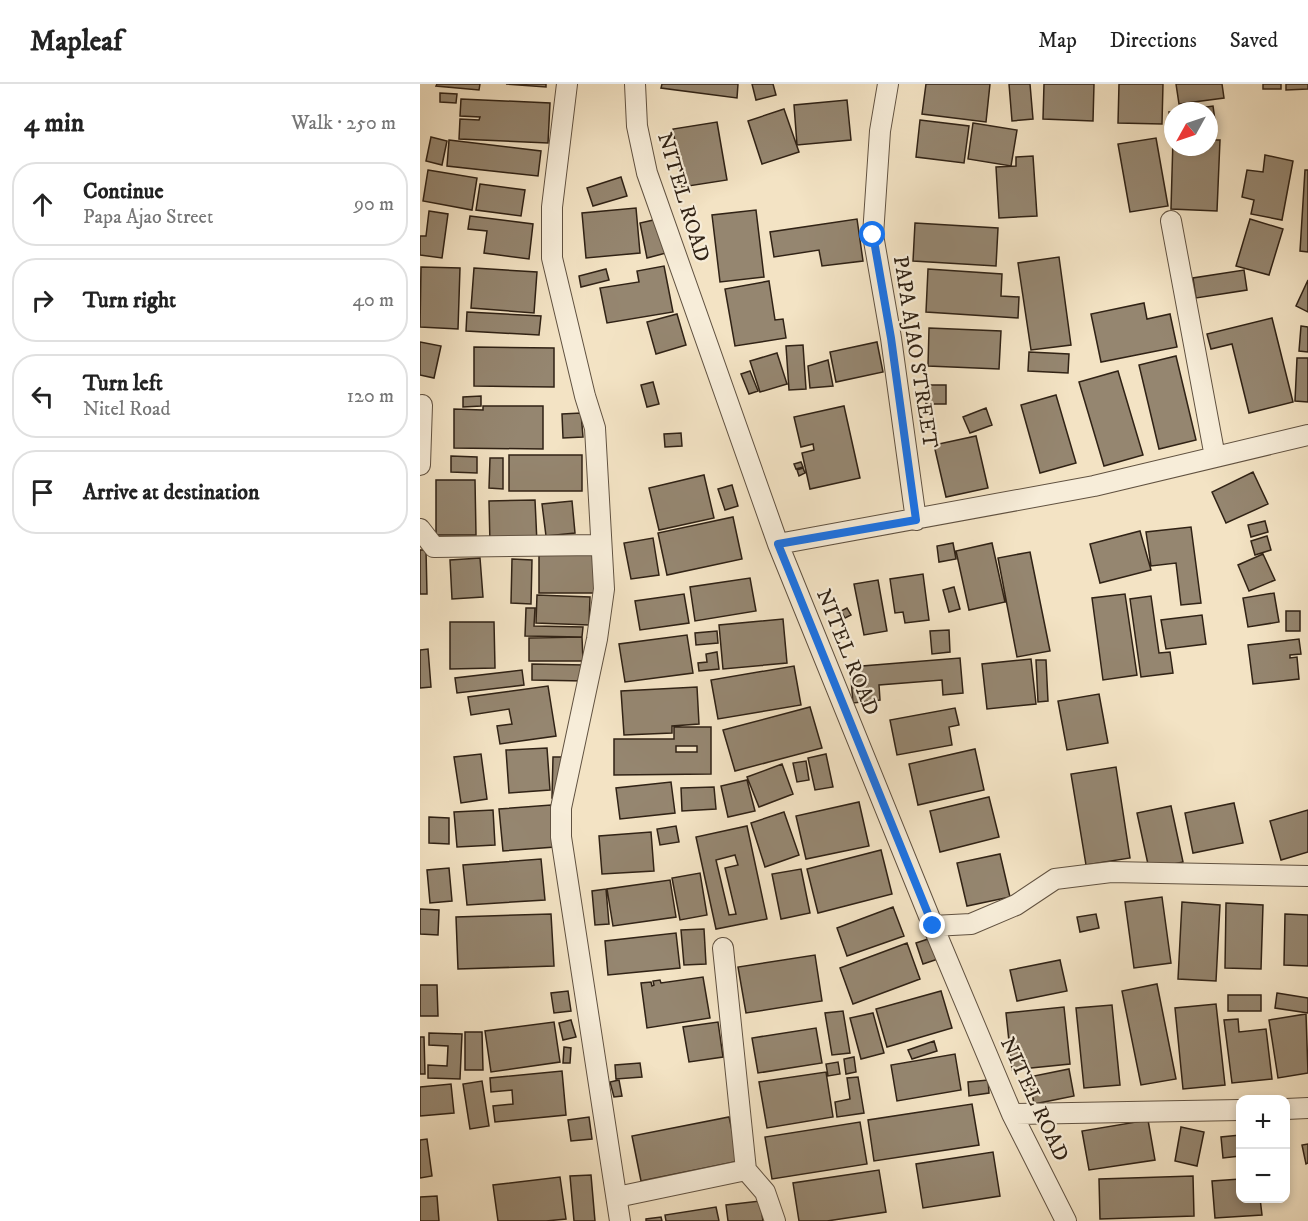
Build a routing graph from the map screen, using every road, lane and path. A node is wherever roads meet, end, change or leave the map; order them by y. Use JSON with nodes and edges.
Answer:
{"nodes":[{"id":1,"x":567,"y":84,"type":"edge"},
{"id":2,"x":635,"y":84,"type":"edge"},
{"id":3,"x":888,"y":84,"type":"edge"},
{"id":4,"x":1170,"y":221,"type":"dead end"},
{"id":5,"x":422,"y":405,"type":"dead end"},
{"id":6,"x":1308,"y":435,"type":"edge"},
{"id":7,"x":1215,"y":457,"type":"junction"},
{"id":8,"x":420,"y":465,"type":"edge"},
{"id":9,"x":916,"y":520,"type":"junction"},
{"id":10,"x":420,"y":529,"type":"edge"},
{"id":11,"x":778,"y":544,"type":"junction"},
{"id":12,"x":600,"y":545,"type":"junction"},
{"id":13,"x":1308,"y":876,"type":"edge"},
{"id":14,"x":933,"y":926,"type":"junction"},
{"id":15,"x":723,"y":948,"type":"dead end"},
{"id":16,"x":1308,"y":1108,"type":"edge"},
{"id":17,"x":1290,"y":1109,"type":"edge"},
{"id":18,"x":1236,"y":1110,"type":"edge"},
{"id":19,"x":1012,"y":1114,"type":"junction"},
{"id":20,"x":746,"y":1170,"type":"junction"},
{"id":21,"x":616,"y":1197,"type":"junction"},
{"id":22,"x":620,"y":1221,"type":"edge"},
{"id":23,"x":775,"y":1221,"type":"edge"},
{"id":24,"x":1066,"y":1221,"type":"edge"}],
"edges":[{"from":1,"to":12,"type":"street"},
{"from":2,"to":11,"type":"street","name":"NITEL ROAD"},
{"from":3,"to":9,"type":"street","name":"PAPA AJAO STREET"},
{"from":4,"to":7,"type":"street"},
{"from":5,"to":8,"type":"street"},
{"from":6,"to":7,"type":"street"},
{"from":7,"to":9,"type":"street"},
{"from":9,"to":11,"type":"street"},
{"from":10,"to":12,"type":"street"},
{"from":11,"to":14,"type":"street","name":"NITEL ROAD"},
{"from":12,"to":21,"type":"street"},
{"from":13,"to":14,"type":"street"},
{"from":14,"to":19,"type":"street","name":"NITEL ROAD"},
{"from":15,"to":20,"type":"street"},
{"from":16,"to":17,"type":"street"},
{"from":18,"to":19,"type":"street"},
{"from":19,"to":24,"type":"street","name":"NITEL ROAD"},
{"from":20,"to":21,"type":"street"},
{"from":20,"to":23,"type":"street"},
{"from":21,"to":22,"type":"street"}]}
